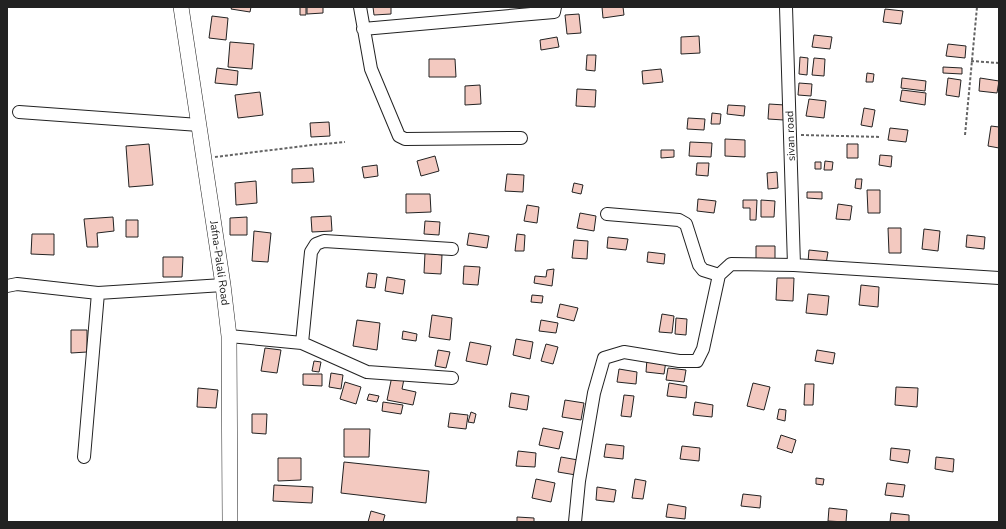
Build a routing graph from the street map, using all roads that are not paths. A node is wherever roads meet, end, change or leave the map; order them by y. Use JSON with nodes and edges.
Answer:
{"nodes":[{"id":1,"x":181,"y":7,"type":"edge"},
{"id":2,"x":360,"y":7,"type":"edge"},
{"id":3,"x":555,"y":7,"type":"edge"},
{"id":4,"x":786,"y":7,"type":"edge"},
{"id":5,"x":363,"y":29,"type":"junction"},
{"id":6,"x":19,"y":112,"type":"dead end"},
{"id":7,"x":199,"y":125,"type":"junction"},
{"id":8,"x":522,"y":138,"type":"dead end"},
{"id":9,"x":607,"y":214,"type":"dead end"},
{"id":10,"x":452,"y":249,"type":"dead end"},
{"id":11,"x":794,"y":265,"type":"junction"},
{"id":12,"x":718,"y":275,"type":"junction"},
{"id":13,"x":999,"y":278,"type":"edge"},
{"id":14,"x":223,"y":285,"type":"junction"},
{"id":15,"x":7,"y":286,"type":"edge"},
{"id":16,"x":98,"y":293,"type":"junction"},
{"id":17,"x":229,"y":336,"type":"junction"},
{"id":18,"x":302,"y":343,"type":"junction"},
{"id":19,"x":452,"y":378,"type":"dead end"},
{"id":20,"x":84,"y":457,"type":"dead end"},
{"id":21,"x":230,"y":522,"type":"edge"},
{"id":22,"x":574,"y":522,"type":"edge"}],
"edges":[{"from":1,"to":7,"type":"main road","name":"Jafna-Palali Road"},
{"from":2,"to":5,"type":"street"},
{"from":3,"to":5,"type":"street"},
{"from":4,"to":11,"type":"street","name":"sivan road"},
{"from":5,"to":8,"type":"street"},
{"from":6,"to":7,"type":"street"},
{"from":7,"to":14,"type":"main road","name":"Jafna-Palali Road"},
{"from":9,"to":12,"type":"street"},
{"from":10,"to":18,"type":"street"},
{"from":11,"to":12,"type":"street"},
{"from":11,"to":13,"type":"street"},
{"from":12,"to":22,"type":"street"},
{"from":14,"to":16,"type":"street"},
{"from":14,"to":17,"type":"main road","name":"Jafna-Palali Road"},
{"from":15,"to":16,"type":"street"},
{"from":16,"to":20,"type":"street"},
{"from":17,"to":18,"type":"street"},
{"from":17,"to":21,"type":"main road","name":"Jafna-Palali Road"},
{"from":18,"to":19,"type":"street"}]}
